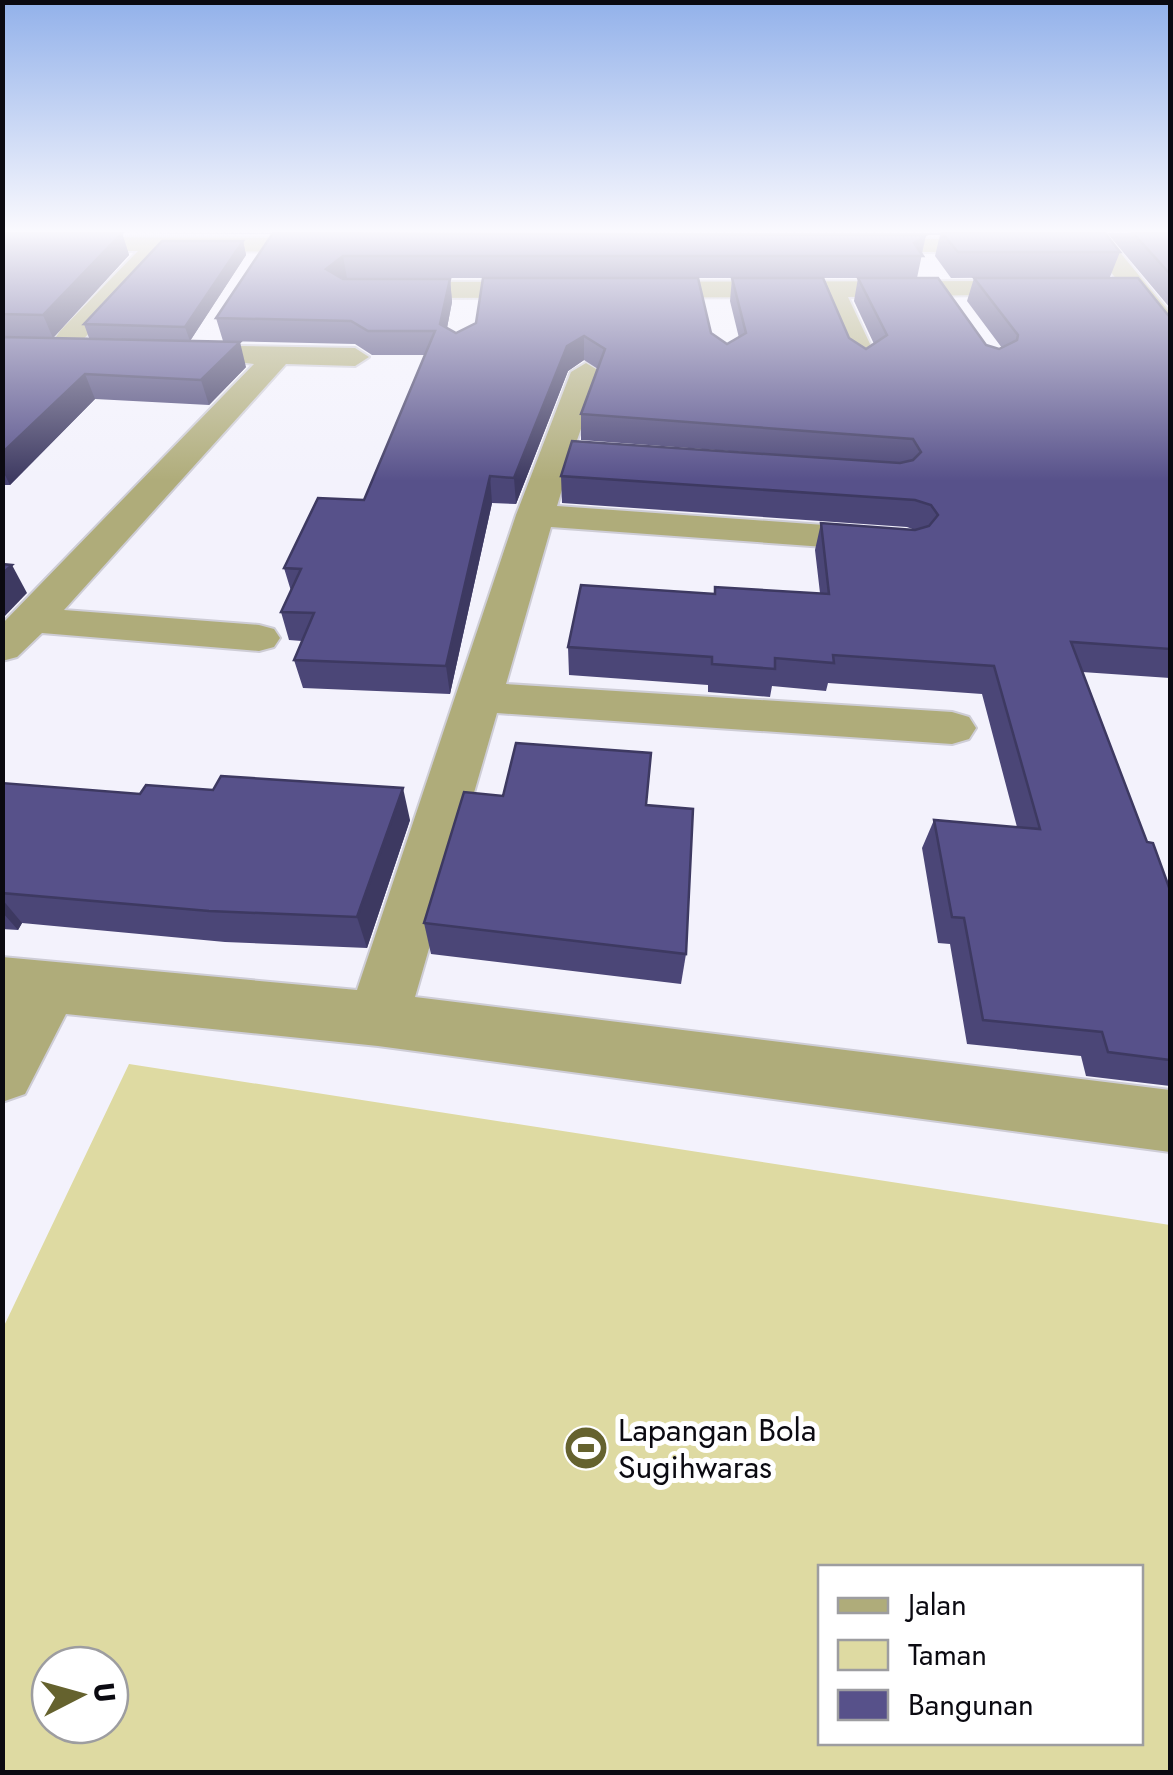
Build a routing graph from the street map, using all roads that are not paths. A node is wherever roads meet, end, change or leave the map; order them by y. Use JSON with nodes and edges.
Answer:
{"nodes":[{"id":1,"x":90,"y":316,"type":"edge"},
{"id":2,"x":716,"y":316,"type":"edge"},
{"id":3,"x":843,"y":316,"type":"edge"},
{"id":4,"x":718,"y":323,"type":"dead end"},
{"id":5,"x":70,"y":337,"type":"edge"},
{"id":6,"x":41,"y":350,"type":"edge"},
{"id":7,"x":96,"y":351,"type":"edge"},
{"id":8,"x":204,"y":354,"type":"edge"},
{"id":9,"x":278,"y":356,"type":"junction"},
{"id":10,"x":354,"y":357,"type":"dead end"},
{"id":11,"x":863,"y":361,"type":"edge"},
{"id":12,"x":586,"y":372,"type":"dead end"},
{"id":13,"x":556,"y":452,"type":"junction"},
{"id":14,"x":675,"y":460,"type":"edge"},
{"id":15,"x":534,"y":515,"type":"junction"},
{"id":16,"x":907,"y":542,"type":"edge"},
{"id":17,"x":17,"y":634,"type":"edge"},
{"id":18,"x":258,"y":638,"type":"dead end"},
{"id":19,"x":477,"y":697,"type":"junction"},
{"id":20,"x":952,"y":728,"type":"dead end"},
{"id":21,"x":26,"y":984,"type":"edge"},
{"id":22,"x":378,"y":1019,"type":"junction"},
{"id":23,"x":2,"y":1073,"type":"edge"},
{"id":24,"x":1170,"y":1121,"type":"edge"}],
"edges":[{"from":1,"to":5,"type":"street"},
{"from":2,"to":4,"type":"street"},
{"from":3,"to":11,"type":"street"},
{"from":6,"to":7,"type":"street"},
{"from":8,"to":9,"type":"street"},
{"from":9,"to":10,"type":"street"},
{"from":9,"to":17,"type":"street"},
{"from":12,"to":13,"type":"street"},
{"from":13,"to":14,"type":"street"},
{"from":13,"to":15,"type":"street"},
{"from":15,"to":16,"type":"street"},
{"from":15,"to":19,"type":"street"},
{"from":17,"to":18,"type":"street"},
{"from":19,"to":20,"type":"street"},
{"from":19,"to":22,"type":"street"},
{"from":21,"to":22,"type":"street"},
{"from":21,"to":23,"type":"street"},
{"from":22,"to":24,"type":"street"}]}
